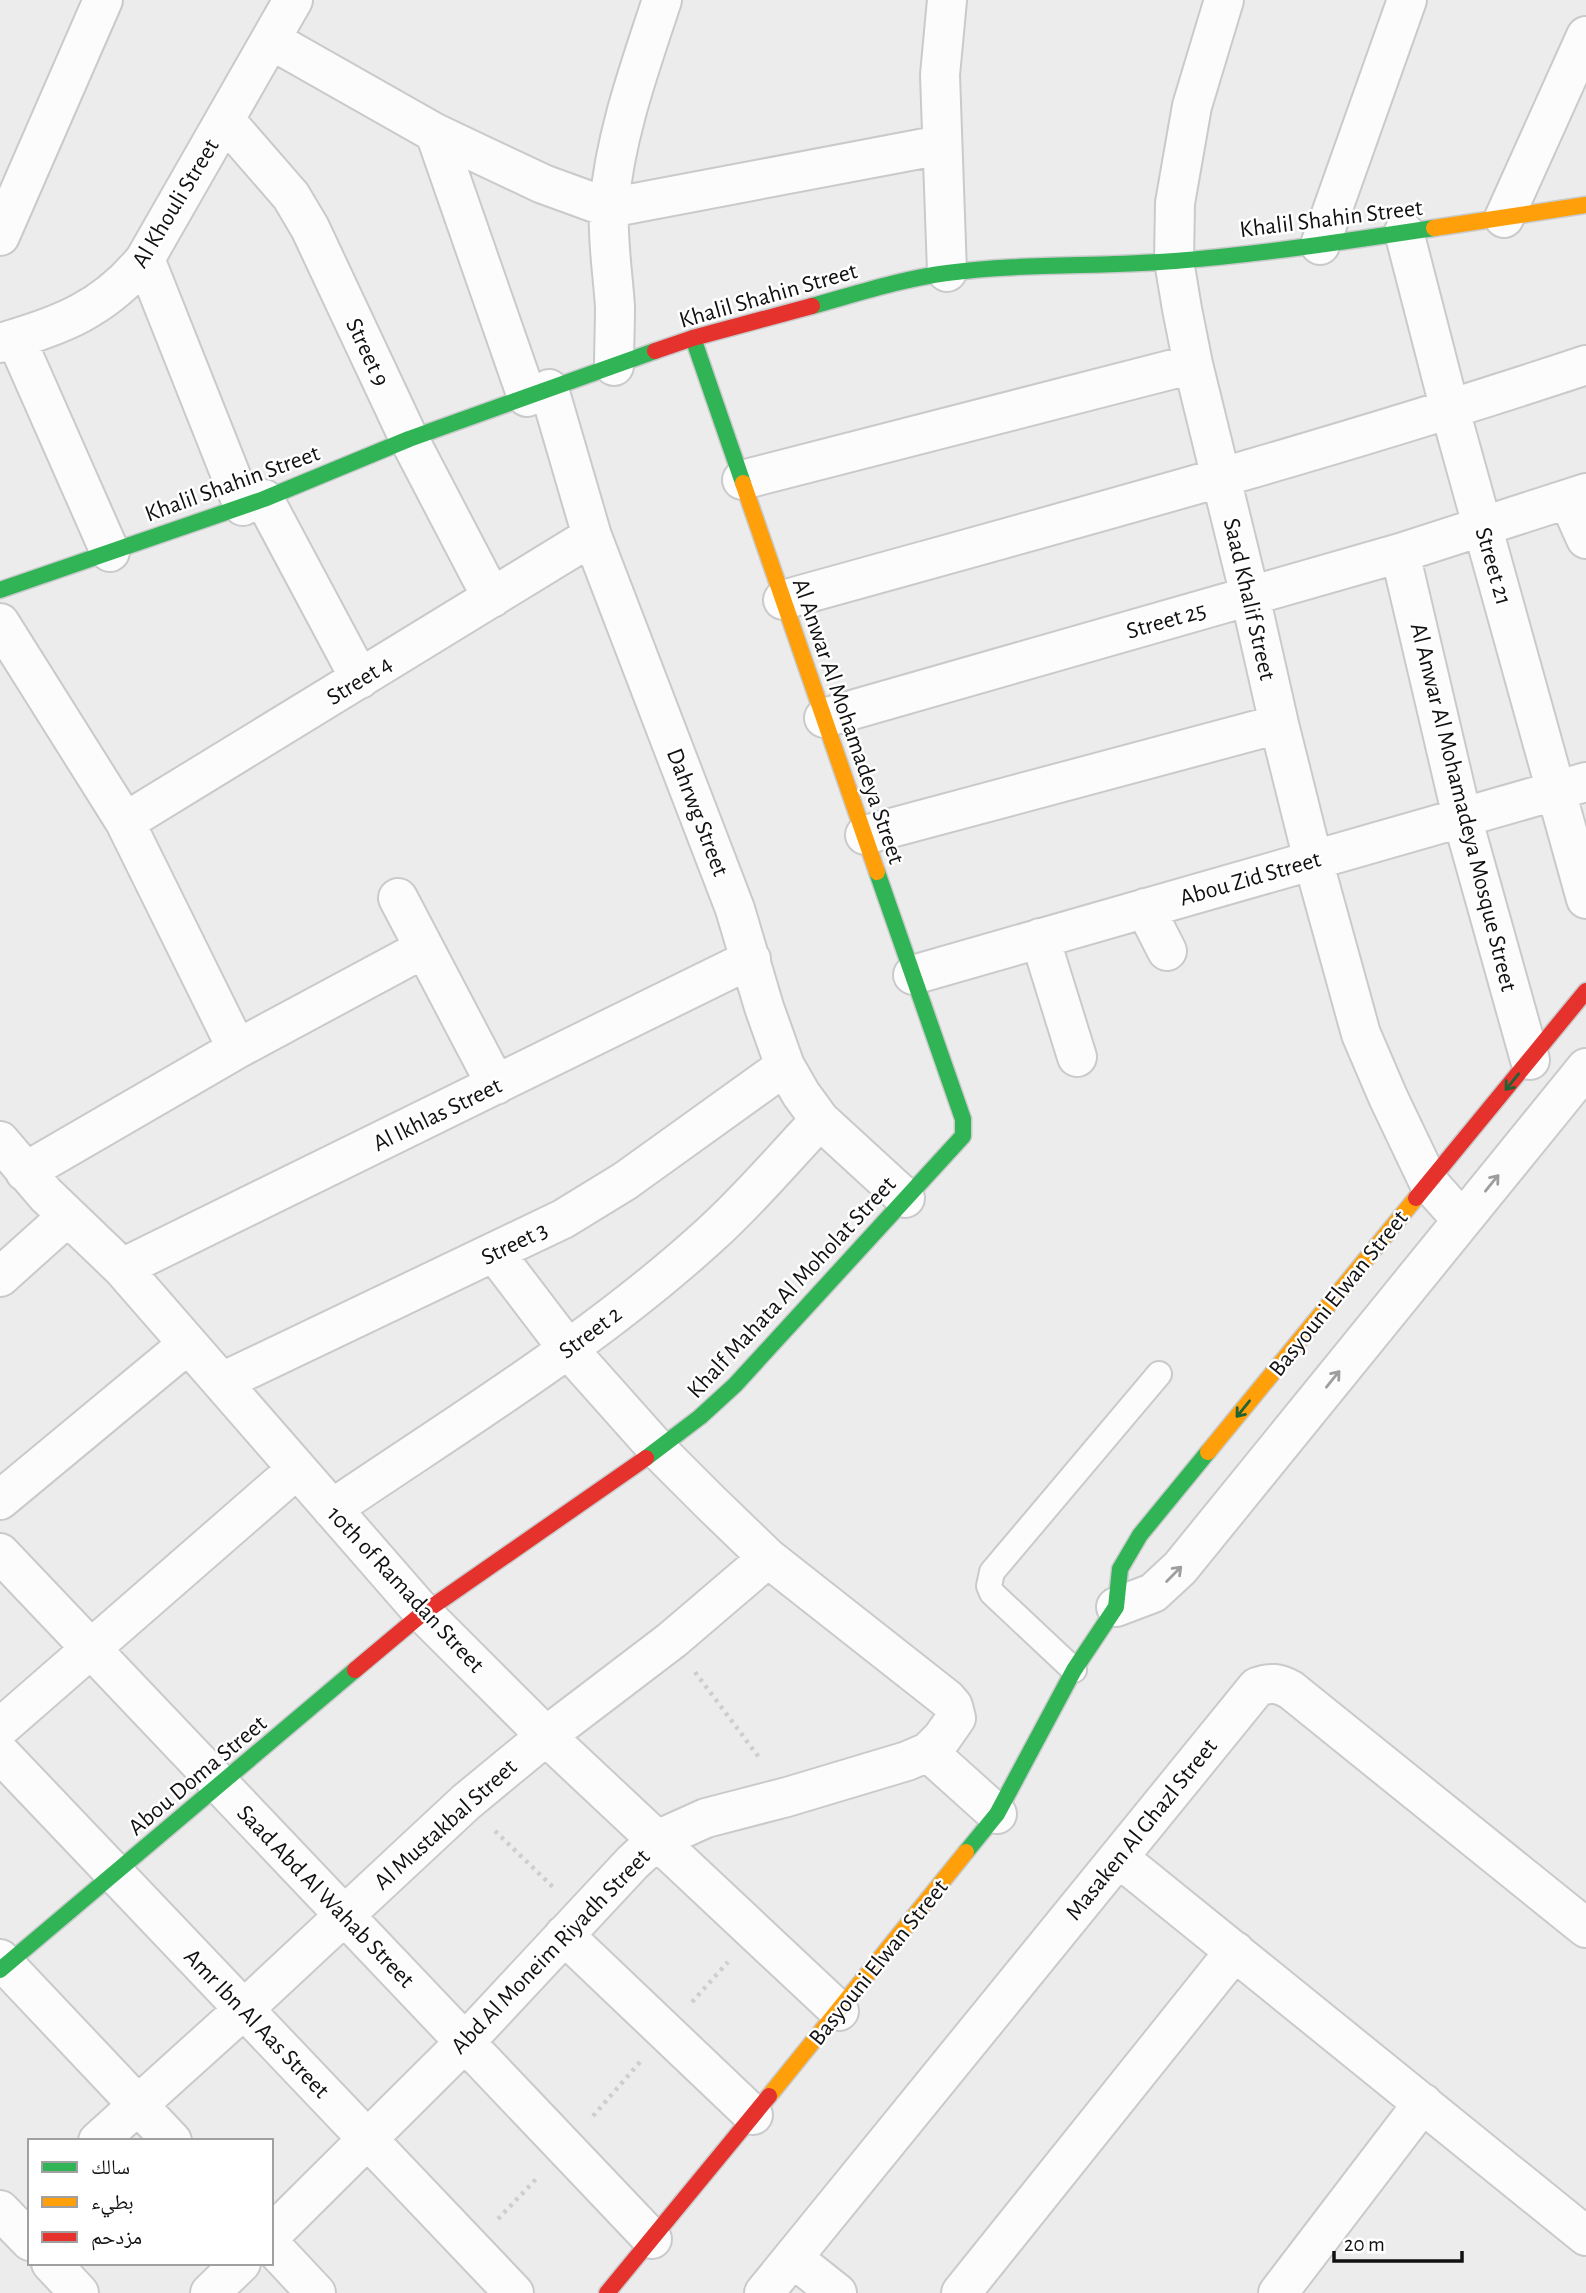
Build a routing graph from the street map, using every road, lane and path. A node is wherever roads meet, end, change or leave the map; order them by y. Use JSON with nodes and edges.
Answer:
{"nodes":[{"id":1,"x":103,"y":0,"type":"edge"},
{"id":2,"x":293,"y":0,"type":"edge"},
{"id":3,"x":662,"y":0,"type":"edge"},
{"id":4,"x":947,"y":0,"type":"edge"},
{"id":5,"x":1223,"y":0,"type":"edge"},
{"id":6,"x":1407,"y":0,"type":"edge"},
{"id":7,"x":1586,"y":37,"type":"edge"},
{"id":8,"x":271,"y":40,"type":"junction"},
{"id":9,"x":225,"y":120,"type":"junction"},
{"id":10,"x":435,"y":133,"type":"junction"},
{"id":11,"x":940,"y":145,"type":"junction"},
{"id":12,"x":1586,"y":205,"type":"edge"},
{"id":13,"x":609,"y":208,"type":"junction"},
{"id":14,"x":1504,"y":218,"type":"junction"},
{"id":15,"x":1404,"y":232,"type":"junction"},
{"id":16,"x":0,"y":236,"type":"edge"},
{"id":17,"x":1320,"y":245,"type":"junction"},
{"id":18,"x":145,"y":259,"type":"junction"},
{"id":19,"x":1174,"y":261,"type":"junction"},
{"id":20,"x":947,"y":272,"type":"junction"},
{"id":21,"x":693,"y":338,"type":"junction"},
{"id":22,"x":8,"y":341,"type":"edge"},
{"id":23,"x":1193,"y":364,"type":"junction"},
{"id":24,"x":1586,"y":365,"type":"edge"},
{"id":25,"x":614,"y":366,"type":"junction"},
{"id":26,"x":538,"y":393,"type":"junction"},
{"id":27,"x":1450,"y":410,"type":"junction"},
{"id":28,"x":409,"y":439,"type":"junction"},
{"id":29,"x":1221,"y":478,"type":"junction"},
{"id":30,"x":742,"y":480,"type":"junction"},
{"id":31,"x":1577,"y":496,"type":"edge"},
{"id":32,"x":253,"y":502,"type":"junction"},
{"id":33,"x":1483,"y":527,"type":"junction"},
{"id":34,"x":592,"y":536,"type":"junction"},
{"id":35,"x":1586,"y":539,"type":"edge"},
{"id":36,"x":110,"y":552,"type":"junction"},
{"id":37,"x":1401,"y":553,"type":"junction"},
{"id":38,"x":0,"y":590,"type":"edge"},
{"id":39,"x":1250,"y":596,"type":"junction"},
{"id":40,"x":492,"y":598,"type":"junction"},
{"id":41,"x":783,"y":600,"type":"junction"},
{"id":42,"x":0,"y":623,"type":"edge"},
{"id":43,"x":360,"y":679,"type":"junction"},
{"id":44,"x":824,"y":718,"type":"junction"},
{"id":45,"x":1279,"y":724,"type":"junction"},
{"id":46,"x":1571,"y":786,"type":"edge"},
{"id":47,"x":1462,"y":817,"type":"junction"},
{"id":48,"x":125,"y":822,"type":"junction"},
{"id":49,"x":865,"y":835,"type":"junction"},
{"id":50,"x":1313,"y":860,"type":"junction"},
{"id":51,"x":398,"y":898,"type":"dead end"},
{"id":52,"x":1586,"y":899,"type":"edge"},
{"id":53,"x":1145,"y":908,"type":"junction"},
{"id":54,"x":1040,"y":938,"type":"junction"},
{"id":55,"x":423,"y":949,"type":"junction"},
{"id":56,"x":1167,"y":951,"type":"dead end"},
{"id":57,"x":751,"y":959,"type":"junction"},
{"id":58,"x":913,"y":975,"type":"junction"},
{"id":59,"x":1586,"y":991,"type":"edge"},
{"id":60,"x":237,"y":1049,"type":"junction"},
{"id":61,"x":1077,"y":1057,"type":"dead end"},
{"id":62,"x":1530,"y":1060,"type":"junction"},
{"id":63,"x":785,"y":1066,"type":"junction"},
{"id":64,"x":1586,"y":1068,"type":"edge"},
{"id":65,"x":496,"y":1085,"type":"junction"},
{"id":66,"x":962,"y":1119,"type":"joint"},
{"id":67,"x":820,"y":1120,"type":"junction"},
{"id":68,"x":0,"y":1141,"type":"edge"},
{"id":69,"x":24,"y":1172,"type":"junction"},
{"id":70,"x":1429,"y":1183,"type":"junction"},
{"id":71,"x":905,"y":1198,"type":"junction"},
{"id":72,"x":68,"y":1216,"type":"junction"},
{"id":73,"x":1462,"y":1220,"type":"junction"},
{"id":74,"x":494,"y":1252,"type":"junction"},
{"id":75,"x":122,"y":1268,"type":"junction"},
{"id":76,"x":0,"y":1277,"type":"edge"},
{"id":77,"x":188,"y":1344,"type":"junction"},
{"id":78,"x":568,"y":1349,"type":"junction"},
{"id":79,"x":1159,"y":1374,"type":"dead end"},
{"id":80,"x":222,"y":1382,"type":"junction"},
{"id":81,"x":657,"y":1450,"type":"junction"},
{"id":82,"x":298,"y":1469,"type":"junction"},
{"id":83,"x":0,"y":1500,"type":"edge"},
{"id":84,"x":332,"y":1509,"type":"junction"},
{"id":85,"x":0,"y":1553,"type":"edge"},
{"id":86,"x":768,"y":1558,"type":"junction"},
{"id":87,"x":1116,"y":1607,"type":"junction"},
{"id":88,"x":423,"y":1613,"type":"junction"},
{"id":89,"x":672,"y":1640,"type":"junction"},
{"id":90,"x":91,"y":1648,"type":"junction"},
{"id":91,"x":1074,"y":1670,"type":"junction"},
{"id":92,"x":0,"y":1727,"type":"edge"},
{"id":93,"x":545,"y":1735,"type":"junction"},
{"id":94,"x":928,"y":1752,"type":"junction"},
{"id":95,"x":0,"y":1753,"type":"edge"},
{"id":96,"x":221,"y":1786,"type":"junction"},
{"id":97,"x":787,"y":1797,"type":"junction"},
{"id":98,"x":466,"y":1802,"type":"junction"},
{"id":99,"x":997,"y":1814,"type":"junction"},
{"id":100,"x":657,"y":1840,"type":"junction"},
{"id":101,"x":1119,"y":1858,"type":"junction"},
{"id":102,"x":115,"y":1874,"type":"junction"},
{"id":103,"x":345,"y":1914,"type":"junction"},
{"id":104,"x":573,"y":1925,"type":"junction"},
{"id":105,"x":1586,"y":1928,"type":"edge"},
{"id":106,"x":754,"y":1933,"type":"junction"},
{"id":107,"x":1235,"y":1951,"type":"junction"},
{"id":108,"x":2,"y":1965,"type":"edge"},
{"id":109,"x":243,"y":2010,"type":"junction"},
{"id":110,"x":839,"y":2011,"type":"junction"},
{"id":111,"x":665,"y":2032,"type":"junction"},
{"id":112,"x":465,"y":2042,"type":"junction"},
{"id":113,"x":1423,"y":2104,"type":"junction"},
{"id":114,"x":138,"y":2105,"type":"junction"},
{"id":115,"x":753,"y":2115,"type":"junction"},
{"id":116,"x":100,"y":2139,"type":"edge"},
{"id":117,"x":170,"y":2139,"type":"edge"},
{"id":118,"x":368,"y":2139,"type":"junction"},
{"id":119,"x":565,"y":2148,"type":"junction"},
{"id":120,"x":273,"y":2233,"type":"edge"},
{"id":121,"x":1586,"y":2236,"type":"edge"},
{"id":122,"x":652,"y":2239,"type":"junction"},
{"id":123,"x":273,"y":2247,"type":"edge"},
{"id":124,"x":471,"y":2247,"type":"junction"},
{"id":125,"x":793,"y":2258,"type":"junction"},
{"id":126,"x":53,"y":2265,"type":"edge"},
{"id":127,"x":240,"y":2265,"type":"edge"},
{"id":128,"x":79,"y":2293,"type":"edge"},
{"id":129,"x":210,"y":2293,"type":"edge"},
{"id":130,"x":316,"y":2293,"type":"edge"},
{"id":131,"x":514,"y":2293,"type":"edge"},
{"id":132,"x":607,"y":2293,"type":"edge"},
{"id":133,"x":764,"y":2293,"type":"edge"},
{"id":134,"x":837,"y":2293,"type":"edge"},
{"id":135,"x":961,"y":2293,"type":"edge"},
{"id":136,"x":1278,"y":2293,"type":"edge"}],
"edges":[{"from":1,"to":16,"type":"street"},
{"from":2,"to":8,"type":"street","name":"Al Khouli Street"},
{"from":3,"to":13,"type":"street"},
{"from":4,"to":11,"type":"street"},
{"from":5,"to":19,"type":"street","name":"Saad Khalif Street"},
{"from":6,"to":17,"type":"street"},
{"from":7,"to":14,"type":"street"},
{"from":8,"to":9,"type":"street","name":"Al Khouli Street"},
{"from":8,"to":10,"type":"street"},
{"from":9,"to":18,"type":"street","name":"Al Khouli Street"},
{"from":9,"to":28,"type":"street","name":"Street 9"},
{"from":10,"to":13,"type":"street"},
{"from":10,"to":26,"type":"street","name":"Dahrwg Street"},
{"from":11,"to":13,"type":"street"},
{"from":11,"to":20,"type":"street"},
{"from":12,"to":14,"type":"street","name":"Khalil Shahin Street"},
{"from":13,"to":25,"type":"street"},
{"from":14,"to":15,"type":"street","name":"Khalil Shahin Street"},
{"from":15,"to":17,"type":"street","name":"Khalil Shahin Street"},
{"from":15,"to":27,"type":"street","name":"Street 21"},
{"from":17,"to":19,"type":"street","name":"Khalil Shahin Street"},
{"from":18,"to":22,"type":"street","name":"Al Khouli Street"},
{"from":18,"to":32,"type":"street"},
{"from":19,"to":20,"type":"street","name":"Khalil Shahin Street"},
{"from":19,"to":23,"type":"street","name":"Saad Khalif Street"},
{"from":20,"to":21,"type":"street","name":"Khalil Shahin Street"},
{"from":21,"to":25,"type":"street","name":"Khalil Shahin Street"},
{"from":21,"to":30,"type":"street","name":"Al Anwar Al Mohamadeya Street"},
{"from":22,"to":36,"type":"street"},
{"from":23,"to":29,"type":"street","name":"Saad Khalif Street"},
{"from":23,"to":30,"type":"street"},
{"from":24,"to":27,"type":"street"},
{"from":25,"to":26,"type":"street","name":"Khalil Shahin Street"},
{"from":26,"to":28,"type":"street","name":"Khalil Shahin Street"},
{"from":26,"to":34,"type":"street","name":"Dahrwg Street"},
{"from":27,"to":29,"type":"street"},
{"from":27,"to":33,"type":"street","name":"Street 21"},
{"from":28,"to":32,"type":"street","name":"Khalil Shahin Street"},
{"from":28,"to":40,"type":"street","name":"Street 9"},
{"from":29,"to":39,"type":"street","name":"Saad Khalif Street"},
{"from":29,"to":41,"type":"street"},
{"from":30,"to":41,"type":"street","name":"Al Anwar Al Mohamadeya Street"},
{"from":31,"to":33,"type":"street","name":"Street 25"},
{"from":31,"to":35,"type":"street"},
{"from":32,"to":36,"type":"street","name":"Khalil Shahin Street"},
{"from":32,"to":43,"type":"street"},
{"from":33,"to":37,"type":"street","name":"Street 25"},
{"from":33,"to":46,"type":"street","name":"Street 21"},
{"from":34,"to":40,"type":"street","name":"Street 4"},
{"from":34,"to":57,"type":"street","name":"Dahrwg Street"},
{"from":36,"to":38,"type":"street","name":"Khalil Shahin Street"},
{"from":37,"to":39,"type":"street","name":"Street 25"},
{"from":37,"to":47,"type":"street","name":"Al Anwar Al Mohamadeya Mosque Street"},
{"from":39,"to":44,"type":"street","name":"Street 25"},
{"from":39,"to":45,"type":"street","name":"Saad Khalif Street"},
{"from":40,"to":43,"type":"street","name":"Street 4"},
{"from":41,"to":44,"type":"street","name":"Al Anwar Al Mohamadeya Street"},
{"from":42,"to":48,"type":"street"},
{"from":43,"to":48,"type":"street","name":"Street 4"},
{"from":44,"to":49,"type":"street","name":"Al Anwar Al Mohamadeya Street"},
{"from":45,"to":49,"type":"street"},
{"from":45,"to":50,"type":"street","name":"Saad Khalif Street"},
{"from":46,"to":47,"type":"street","name":"Abou Zid Street"},
{"from":46,"to":52,"type":"street","name":"Street 21"},
{"from":47,"to":50,"type":"street","name":"Abou Zid Street"},
{"from":47,"to":62,"type":"street","name":"Al Anwar Al Mohamadeya Mosque Street"},
{"from":48,"to":60,"type":"street"},
{"from":49,"to":58,"type":"street","name":"Al Anwar Al Mohamadeya Street"},
{"from":50,"to":53,"type":"street","name":"Abou Zid Street"},
{"from":50,"to":70,"type":"street","name":"Saad Khalif Street"},
{"from":51,"to":55,"type":"street"},
{"from":53,"to":54,"type":"street","name":"Abou Zid Street"},
{"from":53,"to":56,"type":"street"},
{"from":54,"to":58,"type":"street","name":"Abou Zid Street"},
{"from":54,"to":61,"type":"street"},
{"from":55,"to":60,"type":"street"},
{"from":55,"to":65,"type":"street"},
{"from":57,"to":63,"type":"street","name":"Dahrwg Street"},
{"from":57,"to":65,"type":"street","name":"Al Ikhlas Street"},
{"from":58,"to":66,"type":"street","name":"Al Anwar Al Mohamadeya Street"},
{"from":59,"to":62,"type":"street","name":"Basyouni Elwan Street"},
{"from":60,"to":69,"type":"street"},
{"from":62,"to":70,"type":"street","name":"Basyouni Elwan Street","one_way":true},
{"from":63,"to":67,"type":"street","name":"Dahrwg Street"},
{"from":63,"to":74,"type":"street","name":"Street 3"},
{"from":73,"to":64,"type":"street","name":"Basyouni Elwan Street","one_way":true},
{"from":65,"to":75,"type":"street","name":"Al Ikhlas Street"},
{"from":66,"to":71,"type":"street","name":"Khalf Mahata Al Moholat Street"},
{"from":67,"to":71,"type":"street","name":"Dahrwg Street"},
{"from":67,"to":78,"type":"street","name":"Street 2"},
{"from":68,"to":69,"type":"street","name":"10th of Ramadan Street"},
{"from":69,"to":72,"type":"street","name":"10th of Ramadan Street"},
{"from":70,"to":73,"type":"street","name":"Saad Khalif Street"},
{"from":70,"to":87,"type":"street","name":"Basyouni Elwan Street","one_way":true},
{"from":71,"to":81,"type":"street","name":"Khalf Mahata Al Moholat Street"},
{"from":72,"to":75,"type":"street","name":"10th of Ramadan Street"},
{"from":72,"to":76,"type":"street"},
{"from":87,"to":73,"type":"street","name":"Basyouni Elwan Street","one_way":true},
{"from":74,"to":78,"type":"street"},
{"from":74,"to":80,"type":"street","name":"Street 3"},
{"from":75,"to":77,"type":"street","name":"10th of Ramadan Street"},
{"from":77,"to":80,"type":"street","name":"10th of Ramadan Street"},
{"from":77,"to":83,"type":"street"},
{"from":78,"to":81,"type":"street"},
{"from":78,"to":84,"type":"street","name":"Street 2"},
{"from":79,"to":91,"type":"lane"},
{"from":80,"to":82,"type":"street","name":"10th of Ramadan Street"},
{"from":81,"to":86,"type":"street"},
{"from":81,"to":88,"type":"street","name":"Khalf Mahata Al Moholat Street"},
{"from":82,"to":84,"type":"street","name":"10th of Ramadan Street"},
{"from":82,"to":90,"type":"street"},
{"from":84,"to":88,"type":"street","name":"10th of Ramadan Street"},
{"from":85,"to":90,"type":"street","name":"Saad Abd Al Wahab Street"},
{"from":86,"to":89,"type":"street","name":"Al Mustakbal Street"},
{"from":86,"to":94,"type":"street"},
{"from":87,"to":91,"type":"street","name":"Basyouni Elwan Street"},
{"from":88,"to":93,"type":"street","name":"10th of Ramadan Street"},
{"from":88,"to":96,"type":"street","name":"Abou Doma Street"},
{"from":89,"to":93,"type":"street","name":"Al Mustakbal Street"},
{"from":89,"to":97,"type":"path"},
{"from":90,"to":92,"type":"street"},
{"from":90,"to":96,"type":"street","name":"Saad Abd Al Wahab Street"},
{"from":91,"to":99,"type":"street","name":"Basyouni Elwan Street"},
{"from":93,"to":98,"type":"street","name":"Al Mustakbal Street"},
{"from":93,"to":100,"type":"street","name":"10th of Ramadan Street"},
{"from":94,"to":97,"type":"street","name":"Abd Al Moneim Riyadh Street"},
{"from":94,"to":99,"type":"street"},
{"from":95,"to":102,"type":"street","name":"Amr Ibn Al Aas Street"},
{"from":96,"to":102,"type":"street","name":"Abou Doma Street"},
{"from":96,"to":103,"type":"street","name":"Saad Abd Al Wahab Street"},
{"from":97,"to":100,"type":"street","name":"Abd Al Moneim Riyadh Street"},
{"from":98,"to":103,"type":"street","name":"Al Mustakbal Street"},
{"from":98,"to":104,"type":"path"},
{"from":99,"to":110,"type":"street","name":"Basyouni Elwan Street"},
{"from":100,"to":104,"type":"street","name":"Abd Al Moneim Riyadh Street"},
{"from":100,"to":106,"type":"street","name":"10th of Ramadan Street"},
{"from":101,"to":105,"type":"street","name":"Masaken Al Ghazl Street"},
{"from":101,"to":107,"type":"street"},
{"from":101,"to":125,"type":"street","name":"Masaken Al Ghazl Street"},
{"from":102,"to":108,"type":"street","name":"Abou Doma Street"},
{"from":102,"to":109,"type":"street","name":"Amr Ibn Al Aas Street"},
{"from":103,"to":109,"type":"street","name":"Al Mustakbal Street"},
{"from":103,"to":112,"type":"street","name":"Saad Abd Al Wahab Street"},
{"from":104,"to":111,"type":"street"},
{"from":104,"to":112,"type":"street","name":"Abd Al Moneim Riyadh Street"},
{"from":106,"to":110,"type":"street","name":"10th of Ramadan Street"},
{"from":106,"to":111,"type":"path"},
{"from":107,"to":113,"type":"street"},
{"from":107,"to":135,"type":"street"},
{"from":108,"to":114,"type":"street"},
{"from":109,"to":114,"type":"street","name":"Al Mustakbal Street"},
{"from":109,"to":118,"type":"street","name":"Amr Ibn Al Aas Street"},
{"from":110,"to":115,"type":"street","name":"Basyouni Elwan Street"},
{"from":111,"to":115,"type":"street"},
{"from":111,"to":119,"type":"path"},
{"from":112,"to":118,"type":"street","name":"Abd Al Moneim Riyadh Street"},
{"from":112,"to":119,"type":"street","name":"Saad Abd Al Wahab Street"},
{"from":113,"to":121,"type":"street"},
{"from":113,"to":136,"type":"street"},
{"from":114,"to":116,"type":"street","name":"Al Mustakbal Street"},
{"from":114,"to":117,"type":"street"},
{"from":115,"to":122,"type":"street","name":"Basyouni Elwan Street"},
{"from":118,"to":120,"type":"street","name":"Abd Al Moneim Riyadh Street"},
{"from":118,"to":124,"type":"street","name":"Amr Ibn Al Aas Street"},
{"from":119,"to":122,"type":"street","name":"Saad Abd Al Wahab Street"},
{"from":119,"to":124,"type":"path"},
{"from":122,"to":132,"type":"street","name":"Basyouni Elwan Street"},
{"from":123,"to":130,"type":"street"},
{"from":124,"to":131,"type":"street","name":"Amr Ibn Al Aas Street"},
{"from":125,"to":133,"type":"street","name":"Masaken Al Ghazl Street"},
{"from":125,"to":134,"type":"street"},
{"from":126,"to":128,"type":"street"},
{"from":127,"to":129,"type":"street"}]}
